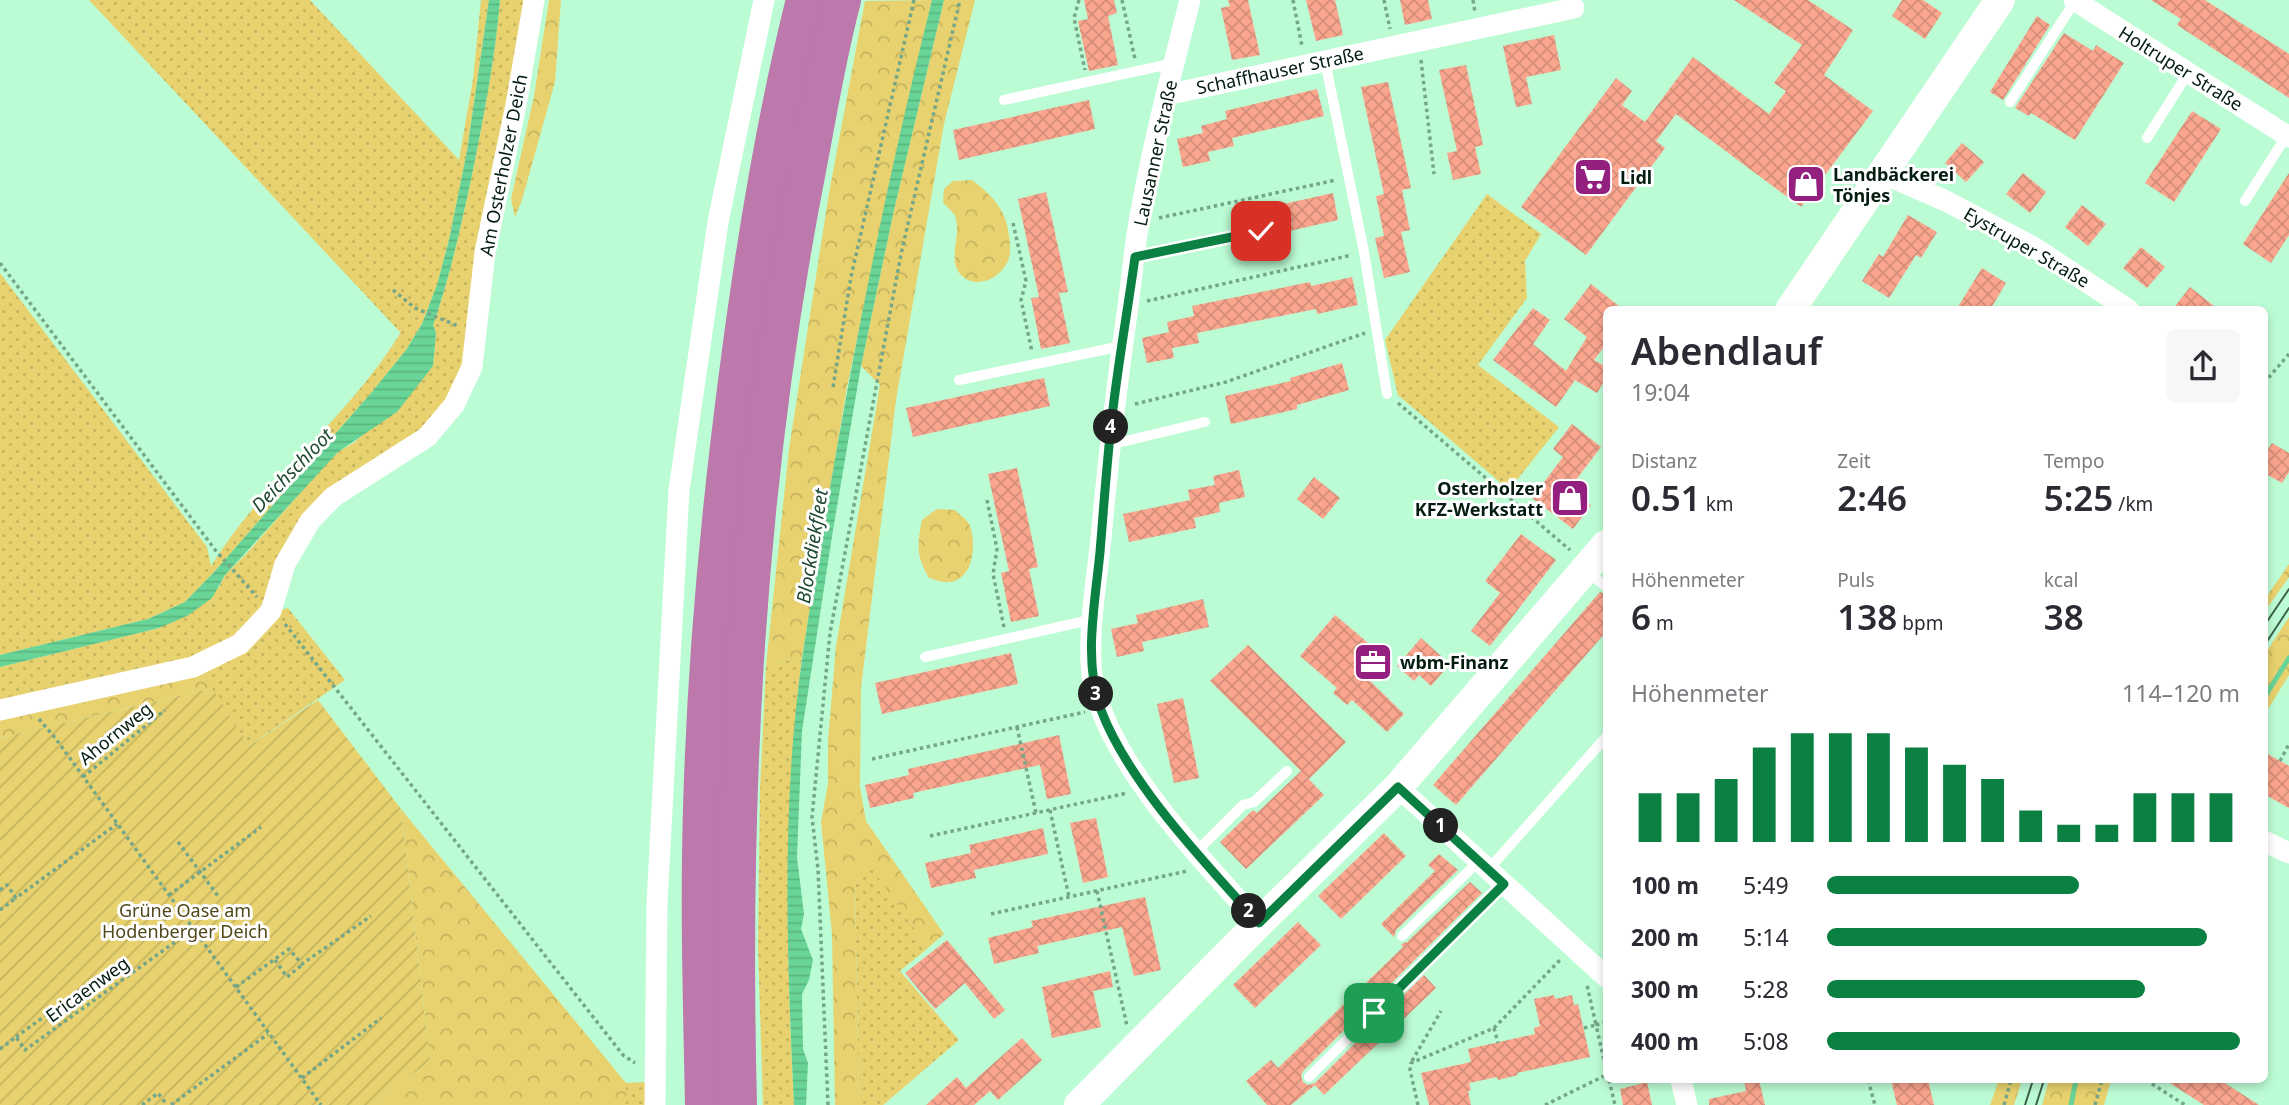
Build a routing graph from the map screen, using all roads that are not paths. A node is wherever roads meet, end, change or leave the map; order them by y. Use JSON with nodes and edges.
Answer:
{"nodes":[{"id":1,"x":534,"y":0,"type":"edge"},
{"id":2,"x":764,"y":0,"type":"edge"},
{"id":3,"x":805,"y":0,"type":"edge"},
{"id":4,"x":842,"y":0,"type":"edge"},
{"id":5,"x":1190,"y":0,"type":"edge"},
{"id":6,"x":2000,"y":0,"type":"edge"},
{"id":7,"x":2074,"y":0,"type":"edge"},
{"id":8,"x":1574,"y":8,"type":"dead end"},
{"id":9,"x":1174,"y":63,"type":"junction"},
{"id":10,"x":1316,"y":63,"type":"junction"},
{"id":11,"x":2188,"y":73,"type":"junction"},
{"id":12,"x":1166,"y":95,"type":"junction"},
{"id":13,"x":1004,"y":100,"type":"dead end"},
{"id":14,"x":2010,"y":102,"type":"dead end"},
{"id":15,"x":2288,"y":136,"type":"edge"},
{"id":16,"x":2147,"y":138,"type":"dead end"},
{"id":17,"x":1884,"y":174,"type":"junction"},
{"id":18,"x":2245,"y":201,"type":"dead end"},
{"id":19,"x":1261,"y":231,"type":"dead end"},
{"id":20,"x":1135,"y":257,"type":"junction"},
{"id":21,"x":1797,"y":305,"type":"edge"},
{"id":22,"x":2123,"y":306,"type":"edge"},
{"id":23,"x":1122,"y":346,"type":"junction"},
{"id":24,"x":959,"y":380,"type":"dead end"},
{"id":25,"x":1387,"y":394,"type":"road end"},
{"id":26,"x":1205,"y":422,"type":"dead end"},
{"id":27,"x":1109,"y":445,"type":"junction"},
{"id":28,"x":1597,"y":566,"type":"edge"},
{"id":29,"x":1094,"y":619,"type":"junction"},
{"id":30,"x":925,"y":657,"type":"dead end"},
{"id":31,"x":0,"y":710,"type":"edge"},
{"id":32,"x":1603,"y":740,"type":"edge"},
{"id":33,"x":1287,"y":771,"type":"dead end"},
{"id":34,"x":1398,"y":787,"type":"junction"},
{"id":35,"x":2268,"y":843,"type":"edge"},
{"id":36,"x":2289,"y":853,"type":"edge"},
{"id":37,"x":1202,"y":859,"type":"junction"},
{"id":38,"x":1490,"y":872,"type":"junction"},
{"id":39,"x":1259,"y":923,"type":"junction"},
{"id":40,"x":1402,"y":936,"type":"dead end"},
{"id":41,"x":1603,"y":974,"type":"edge"},
{"id":42,"x":1309,"y":1077,"type":"dead end"},
{"id":43,"x":1682,"y":1083,"type":"edge"},
{"id":44,"x":1090,"y":1101,"type":"edge"},
{"id":45,"x":655,"y":1105,"type":"edge"},
{"id":46,"x":704,"y":1105,"type":"edge"},
{"id":47,"x":738,"y":1105,"type":"edge"},
{"id":48,"x":1687,"y":1105,"type":"edge"}],
"edges":[{"from":1,"to":31,"type":"street","name":"Am Osterholzer Deich"},
{"from":2,"to":45,"type":"street"},
{"from":3,"to":46,"type":"highway"},
{"from":4,"to":47,"type":"highway"},
{"from":5,"to":9,"type":"street","name":"Lausanner Straße"},
{"from":6,"to":17,"type":"street"},
{"from":7,"to":11,"type":"street","name":"Holtruper Straße"},
{"from":7,"to":14,"type":"lane"},
{"from":8,"to":10,"type":"street","name":"Schaffhauser Straße"},
{"from":9,"to":12,"type":"street","name":"Lausanner Straße"},
{"from":9,"to":13,"type":"lane"},
{"from":10,"to":12,"type":"street","name":"Schaffhauser Straße"},
{"from":10,"to":25,"type":"lane"},
{"from":11,"to":15,"type":"street","name":"Holtruper Straße"},
{"from":11,"to":16,"type":"lane"},
{"from":12,"to":20,"type":"street","name":"Lausanner Straße"},
{"from":15,"to":18,"type":"lane"},
{"from":17,"to":21,"type":"street"},
{"from":17,"to":22,"type":"street","name":"Eystruper Straße"},
{"from":19,"to":20,"type":"lane"},
{"from":20,"to":23,"type":"street","name":"Lausanner Straße"},
{"from":23,"to":24,"type":"lane"},
{"from":23,"to":27,"type":"street","name":"Lausanner Straße"},
{"from":26,"to":27,"type":"lane"},
{"from":27,"to":29,"type":"street","name":"Lausanner Straße"},
{"from":28,"to":34,"type":"street"},
{"from":29,"to":30,"type":"lane"},
{"from":29,"to":37,"type":"street","name":"Lausanner Straße"},
{"from":32,"to":38,"type":"lane"},
{"from":33,"to":37,"type":"lane"},
{"from":34,"to":38,"type":"street"},
{"from":34,"to":39,"type":"street"},
{"from":35,"to":36,"type":"street"},
{"from":37,"to":39,"type":"street","name":"Lausanner Straße"},
{"from":38,"to":40,"type":"lane"},
{"from":38,"to":41,"type":"street"},
{"from":38,"to":42,"type":"lane"},
{"from":39,"to":44,"type":"street"},
{"from":43,"to":48,"type":"street"}]}
